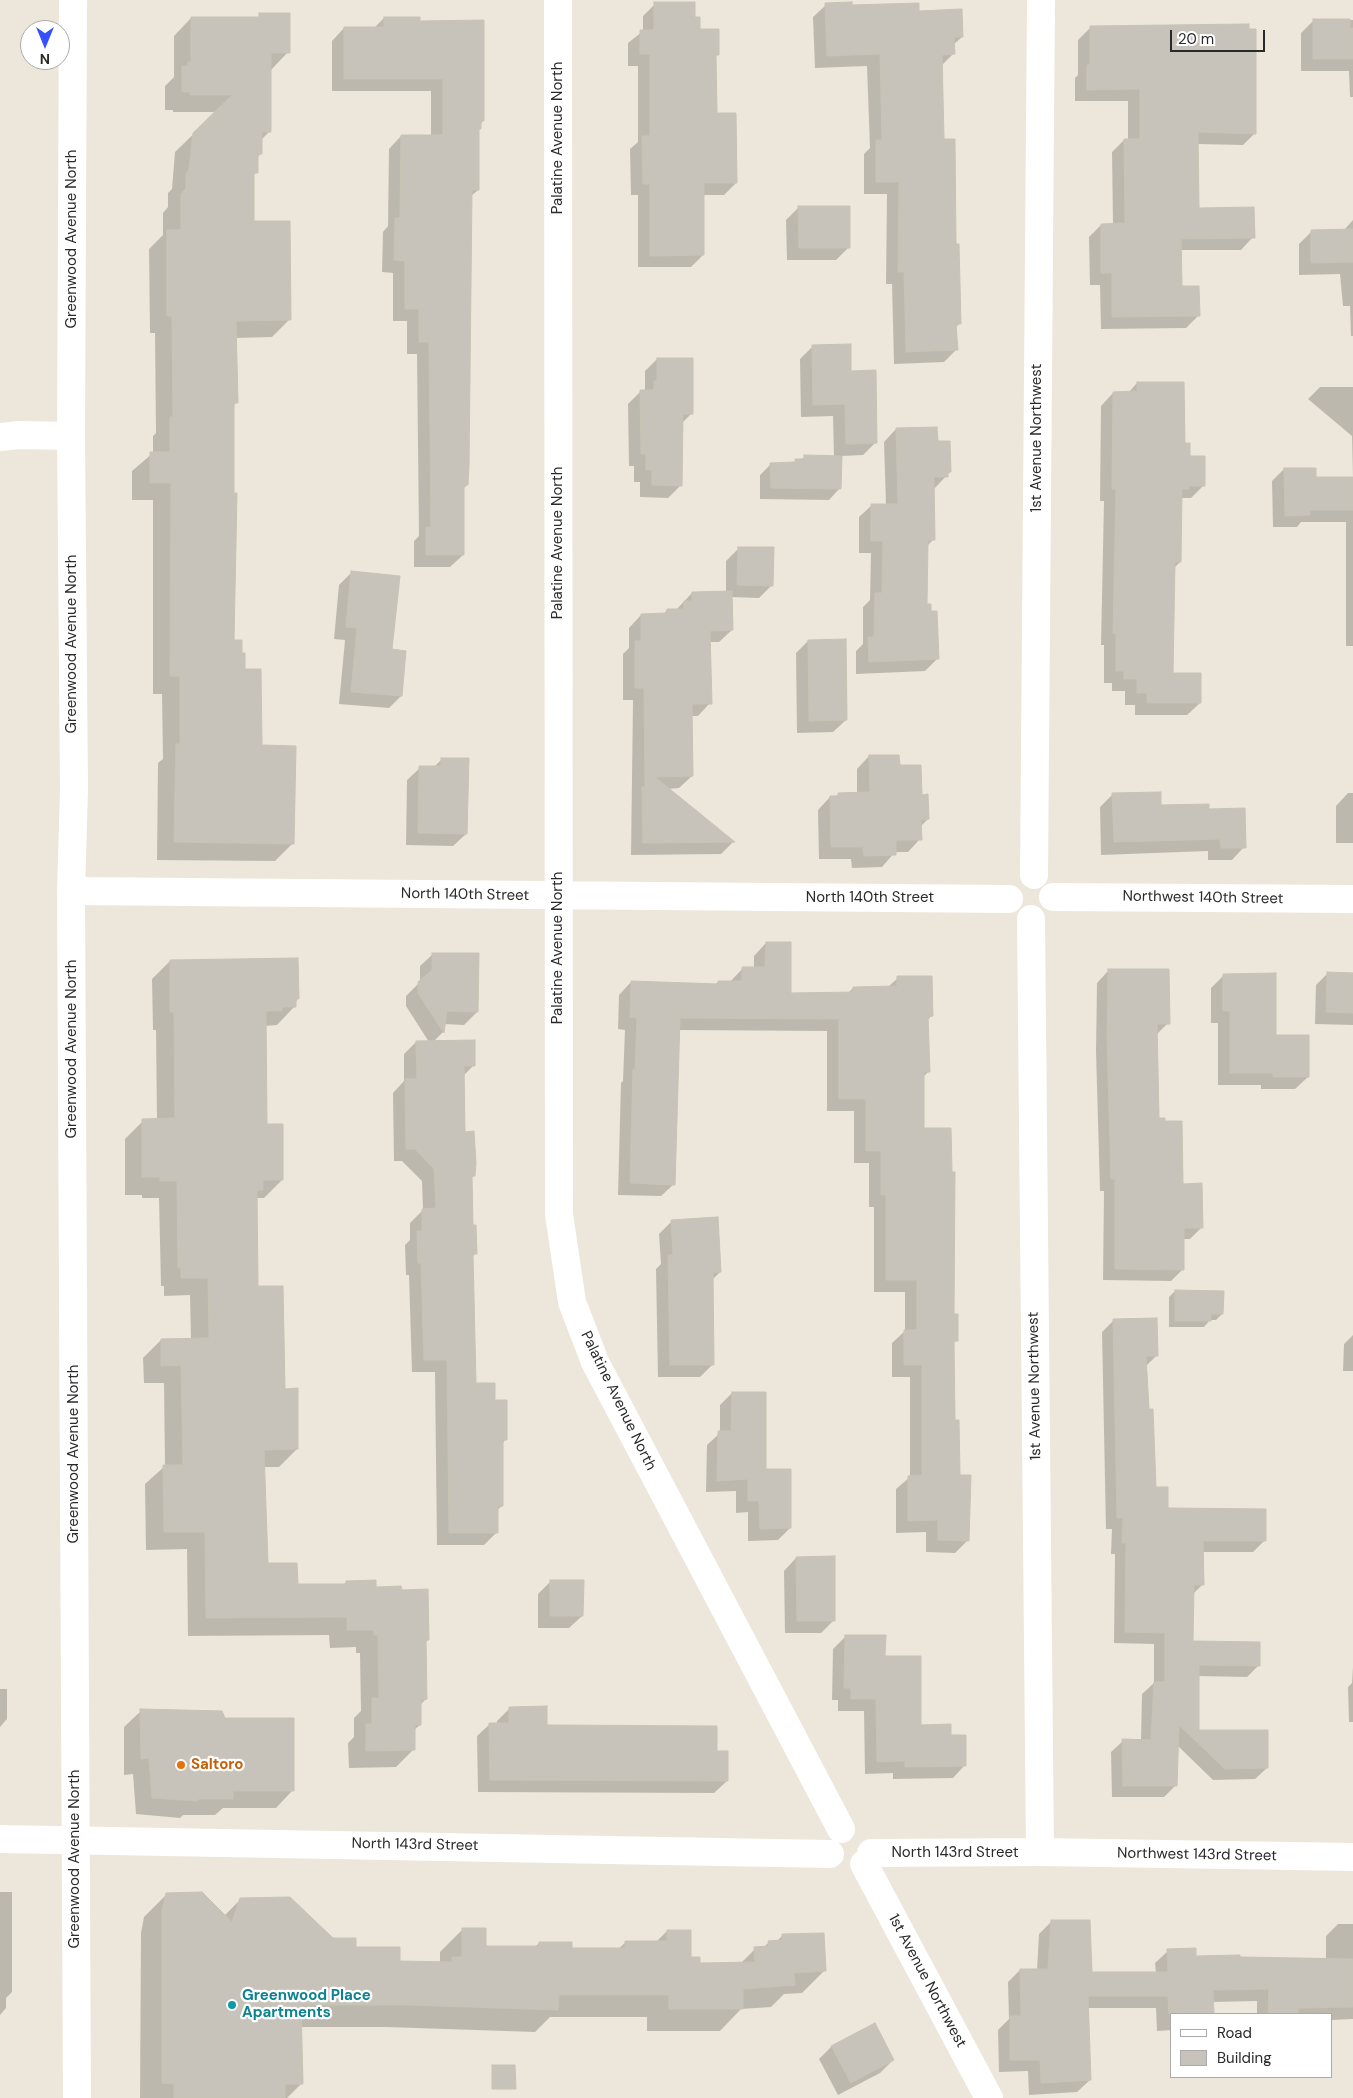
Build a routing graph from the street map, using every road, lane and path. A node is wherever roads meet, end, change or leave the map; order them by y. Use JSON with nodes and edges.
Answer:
{"nodes":[{"id":1,"x":73,"y":0,"type":"edge"},
{"id":2,"x":558,"y":0,"type":"edge"},
{"id":3,"x":1041,"y":0,"type":"edge"},
{"id":4,"x":71,"y":436,"type":"junction"},
{"id":5,"x":0,"y":438,"type":"edge"},
{"id":6,"x":1034,"y":875,"type":"junction"},
{"id":7,"x":71,"y":891,"type":"junction"},
{"id":8,"x":557,"y":896,"type":"junction"},
{"id":9,"x":1053,"y":897,"type":"junction"},
{"id":10,"x":1009,"y":899,"type":"junction"},
{"id":11,"x":1353,"y":899,"type":"edge"},
{"id":12,"x":1031,"y":919,"type":"junction"},
{"id":13,"x":841,"y":1829,"type":"junction"},
{"id":14,"x":0,"y":1839,"type":"edge"},
{"id":15,"x":74,"y":1839,"type":"junction"},
{"id":16,"x":1040,"y":1852,"type":"junction"},
{"id":17,"x":830,"y":1854,"type":"junction"},
{"id":18,"x":1353,"y":1857,"type":"edge"},
{"id":19,"x":868,"y":1858,"type":"junction"},
{"id":20,"x":77,"y":2098,"type":"edge"},
{"id":21,"x":989,"y":2098,"type":"edge"}],
"edges":[{"from":1,"to":4,"type":"street","name":"Greenwood Avenue North"},
{"from":2,"to":8,"type":"street","name":"Palatine Avenue North"},
{"from":3,"to":6,"type":"street","name":"1st Avenue Northwest"},
{"from":4,"to":5,"type":"street"},
{"from":4,"to":7,"type":"street","name":"Greenwood Avenue North"},
{"from":6,"to":9,"type":"street"},
{"from":6,"to":10,"type":"street"},
{"from":7,"to":8,"type":"street","name":"North 140th Street"},
{"from":7,"to":15,"type":"street","name":"Greenwood Avenue North"},
{"from":8,"to":10,"type":"street","name":"North 140th Street"},
{"from":8,"to":13,"type":"street","name":"Palatine Avenue North"},
{"from":9,"to":11,"type":"street","name":"Northwest 140th Street"},
{"from":9,"to":12,"type":"street"},
{"from":10,"to":12,"type":"street"},
{"from":12,"to":16,"type":"street","name":"1st Avenue Northwest"},
{"from":13,"to":17,"type":"street"},
{"from":13,"to":19,"type":"street"},
{"from":14,"to":15,"type":"street","name":"North 143rd Street"},
{"from":15,"to":17,"type":"street","name":"North 143rd Street"},
{"from":15,"to":20,"type":"street","name":"Greenwood Avenue North"},
{"from":16,"to":18,"type":"street","name":"Northwest 143rd Street"},
{"from":16,"to":19,"type":"street","name":"North 143rd Street"},
{"from":17,"to":19,"type":"street"},
{"from":19,"to":21,"type":"street","name":"1st Avenue Northwest"}]}
